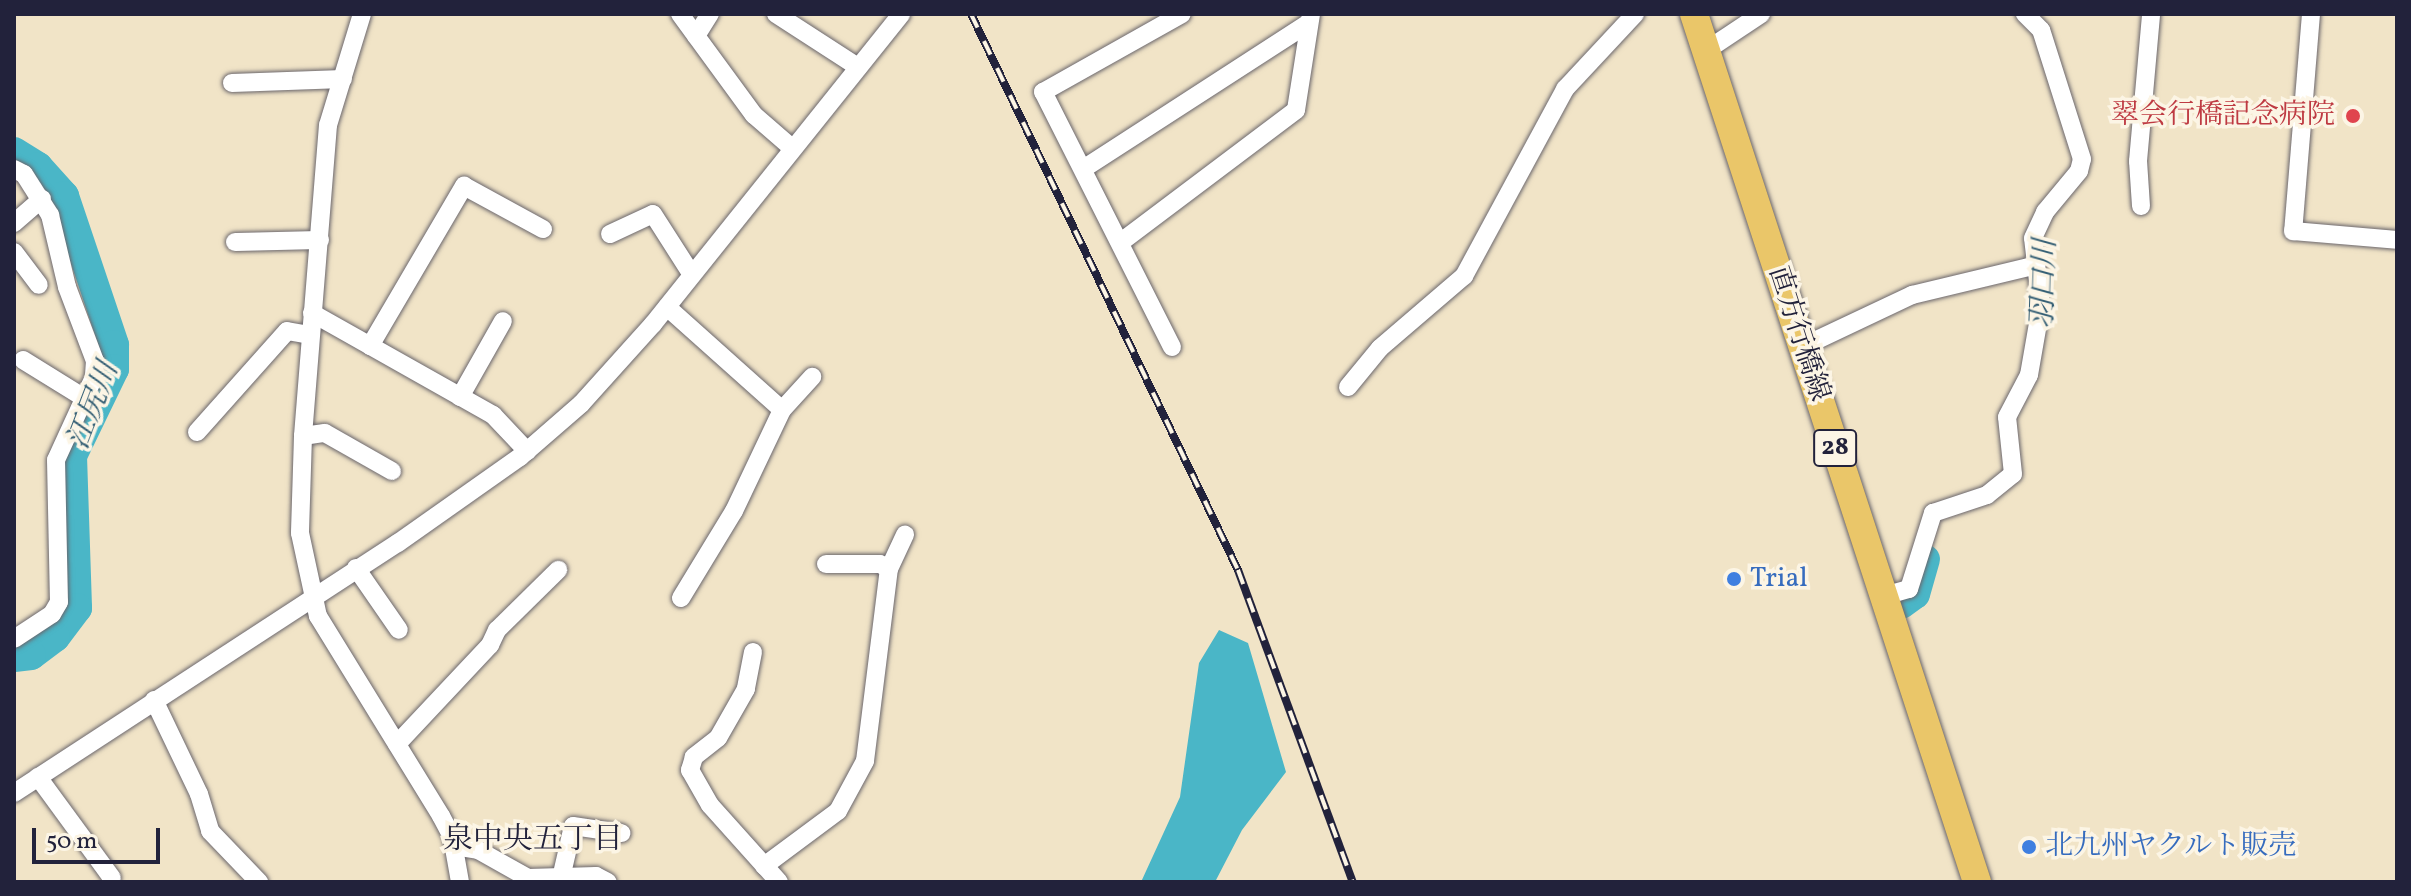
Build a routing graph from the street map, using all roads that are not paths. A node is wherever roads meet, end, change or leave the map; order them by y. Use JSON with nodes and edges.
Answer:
{"nodes":[{"id":1,"x":362,"y":14,"type":"edge"},
{"id":2,"x":680,"y":14,"type":"edge"},
{"id":3,"x":710,"y":14,"type":"edge"},
{"id":4,"x":776,"y":14,"type":"edge"},
{"id":5,"x":901,"y":14,"type":"edge"},
{"id":6,"x":1182,"y":14,"type":"edge"},
{"id":7,"x":1635,"y":14,"type":"edge"},
{"id":8,"x":1694,"y":14,"type":"edge"},
{"id":9,"x":1761,"y":14,"type":"edge"},
{"id":10,"x":2025,"y":14,"type":"edge"},
{"id":11,"x":2151,"y":14,"type":"edge"},
{"id":12,"x":2311,"y":14,"type":"edge"},
{"id":13,"x":1310,"y":18,"type":"edge"},
{"id":14,"x":696,"y":36,"type":"junction"},
{"id":15,"x":1707,"y":50,"type":"junction"},
{"id":16,"x":858,"y":67,"type":"junction"},
{"id":17,"x":343,"y":79,"type":"junction"},
{"id":18,"x":232,"y":83,"type":"dead end"},
{"id":19,"x":792,"y":148,"type":"junction"},
{"id":20,"x":14,"y":169,"type":"edge"},
{"id":21,"x":1083,"y":169,"type":"junction"},
{"id":22,"x":42,"y":199,"type":"junction"},
{"id":23,"x":2141,"y":206,"type":"dead end"},
{"id":24,"x":14,"y":223,"type":"edge"},
{"id":25,"x":543,"y":229,"type":"dead end"},
{"id":26,"x":610,"y":234,"type":"dead end"},
{"id":27,"x":320,"y":240,"type":"junction"},
{"id":28,"x":2397,"y":240,"type":"edge"},
{"id":29,"x":235,"y":242,"type":"dead end"},
{"id":30,"x":1121,"y":242,"type":"junction"},
{"id":31,"x":14,"y":252,"type":"edge"},
{"id":32,"x":2029,"y":267,"type":"dead end"},
{"id":33,"x":692,"y":275,"type":"junction"},
{"id":34,"x":39,"y":285,"type":"dead end"},
{"id":35,"x":667,"y":307,"type":"junction"},
{"id":36,"x":312,"y":313,"type":"junction"},
{"id":37,"x":503,"y":321,"type":"dead end"},
{"id":38,"x":310,"y":335,"type":"junction"},
{"id":39,"x":370,"y":346,"type":"junction"},
{"id":40,"x":1172,"y":347,"type":"dead end"},
{"id":41,"x":1802,"y":347,"type":"junction"},
{"id":42,"x":23,"y":360,"type":"dead end"},
{"id":43,"x":812,"y":377,"type":"dead end"},
{"id":44,"x":1348,"y":387,"type":"dead end"},
{"id":45,"x":83,"y":397,"type":"junction"},
{"id":46,"x":460,"y":397,"type":"junction"},
{"id":47,"x":782,"y":410,"type":"junction"},
{"id":48,"x":197,"y":432,"type":"dead end"},
{"id":49,"x":303,"y":436,"type":"junction"},
{"id":50,"x":527,"y":451,"type":"junction"},
{"id":51,"x":392,"y":471,"type":"dead end"},
{"id":52,"x":905,"y":534,"type":"dead end"},
{"id":53,"x":826,"y":564,"type":"dead end"},
{"id":54,"x":356,"y":568,"type":"junction"},
{"id":55,"x":889,"y":569,"type":"junction"},
{"id":56,"x":558,"y":570,"type":"dead end"},
{"id":57,"x":313,"y":595,"type":"junction"},
{"id":58,"x":1884,"y":596,"type":"junction"},
{"id":59,"x":681,"y":598,"type":"dead end"},
{"id":60,"x":399,"y":630,"type":"dead end"},
{"id":61,"x":14,"y":639,"type":"edge"},
{"id":62,"x":753,"y":652,"type":"dead end"},
{"id":63,"x":154,"y":700,"type":"junction"},
{"id":64,"x":397,"y":744,"type":"junction"},
{"id":65,"x":38,"y":777,"type":"junction"},
{"id":66,"x":14,"y":793,"type":"edge"},
{"id":67,"x":621,"y":833,"type":"dead end"},
{"id":68,"x":454,"y":846,"type":"junction"},
{"id":69,"x":764,"y":866,"type":"junction"},
{"id":70,"x":112,"y":878,"type":"dead end"},
{"id":71,"x":561,"y":878,"type":"junction"},
{"id":72,"x":259,"y":882,"type":"edge"},
{"id":73,"x":460,"y":882,"type":"edge"},
{"id":74,"x":608,"y":882,"type":"edge"},
{"id":75,"x":779,"y":882,"type":"edge"},
{"id":76,"x":1977,"y":882,"type":"edge"}],
"edges":[{"from":1,"to":17,"type":"street"},
{"from":2,"to":14,"type":"street"},
{"from":3,"to":14,"type":"street"},
{"from":4,"to":16,"type":"street"},
{"from":5,"to":16,"type":"street"},
{"from":6,"to":21,"type":"street"},
{"from":7,"to":44,"type":"street"},
{"from":8,"to":15,"type":"main road","name":"直方行橋線","number":"28"},
{"from":9,"to":15,"type":"street"},
{"from":10,"to":58,"type":"street"},
{"from":11,"to":23,"type":"street"},
{"from":12,"to":28,"type":"street"},
{"from":13,"to":21,"type":"street"},
{"from":13,"to":30,"type":"street"},
{"from":14,"to":19,"type":"street"},
{"from":15,"to":41,"type":"main road","name":"直方行橋線","number":"28"},
{"from":16,"to":19,"type":"street"},
{"from":17,"to":18,"type":"street"},
{"from":17,"to":27,"type":"street"},
{"from":19,"to":33,"type":"street"},
{"from":20,"to":22,"type":"street"},
{"from":21,"to":30,"type":"street"},
{"from":22,"to":24,"type":"street"},
{"from":22,"to":45,"type":"street"},
{"from":25,"to":39,"type":"street"},
{"from":26,"to":33,"type":"street"},
{"from":27,"to":29,"type":"street"},
{"from":27,"to":36,"type":"street"},
{"from":30,"to":40,"type":"street"},
{"from":31,"to":34,"type":"street"},
{"from":32,"to":41,"type":"street"},
{"from":33,"to":35,"type":"street"},
{"from":35,"to":47,"type":"street"},
{"from":35,"to":50,"type":"street"},
{"from":36,"to":38,"type":"street"},
{"from":36,"to":39,"type":"street"},
{"from":37,"to":46,"type":"street"},
{"from":38,"to":48,"type":"street"},
{"from":38,"to":49,"type":"street"},
{"from":39,"to":46,"type":"street"},
{"from":41,"to":58,"type":"main road","name":"直方行橋線","number":"28"},
{"from":42,"to":45,"type":"street"},
{"from":43,"to":47,"type":"street"},
{"from":45,"to":61,"type":"street"},
{"from":46,"to":50,"type":"street"},
{"from":47,"to":59,"type":"street"},
{"from":49,"to":51,"type":"street"},
{"from":49,"to":57,"type":"street"},
{"from":50,"to":54,"type":"street"},
{"from":52,"to":55,"type":"street"},
{"from":53,"to":55,"type":"street"},
{"from":54,"to":57,"type":"street"},
{"from":54,"to":60,"type":"street"},
{"from":55,"to":69,"type":"street"},
{"from":56,"to":64,"type":"street"},
{"from":57,"to":63,"type":"street"},
{"from":57,"to":64,"type":"street"},
{"from":58,"to":76,"type":"main road","name":"直方行橋線","number":"28"},
{"from":62,"to":69,"type":"street"},
{"from":63,"to":65,"type":"street"},
{"from":63,"to":72,"type":"street"},
{"from":64,"to":68,"type":"street"},
{"from":65,"to":66,"type":"street"},
{"from":65,"to":70,"type":"street"},
{"from":67,"to":71,"type":"street"},
{"from":68,"to":71,"type":"street"},
{"from":68,"to":73,"type":"street"},
{"from":69,"to":75,"type":"street"},
{"from":71,"to":74,"type":"street"}]}
